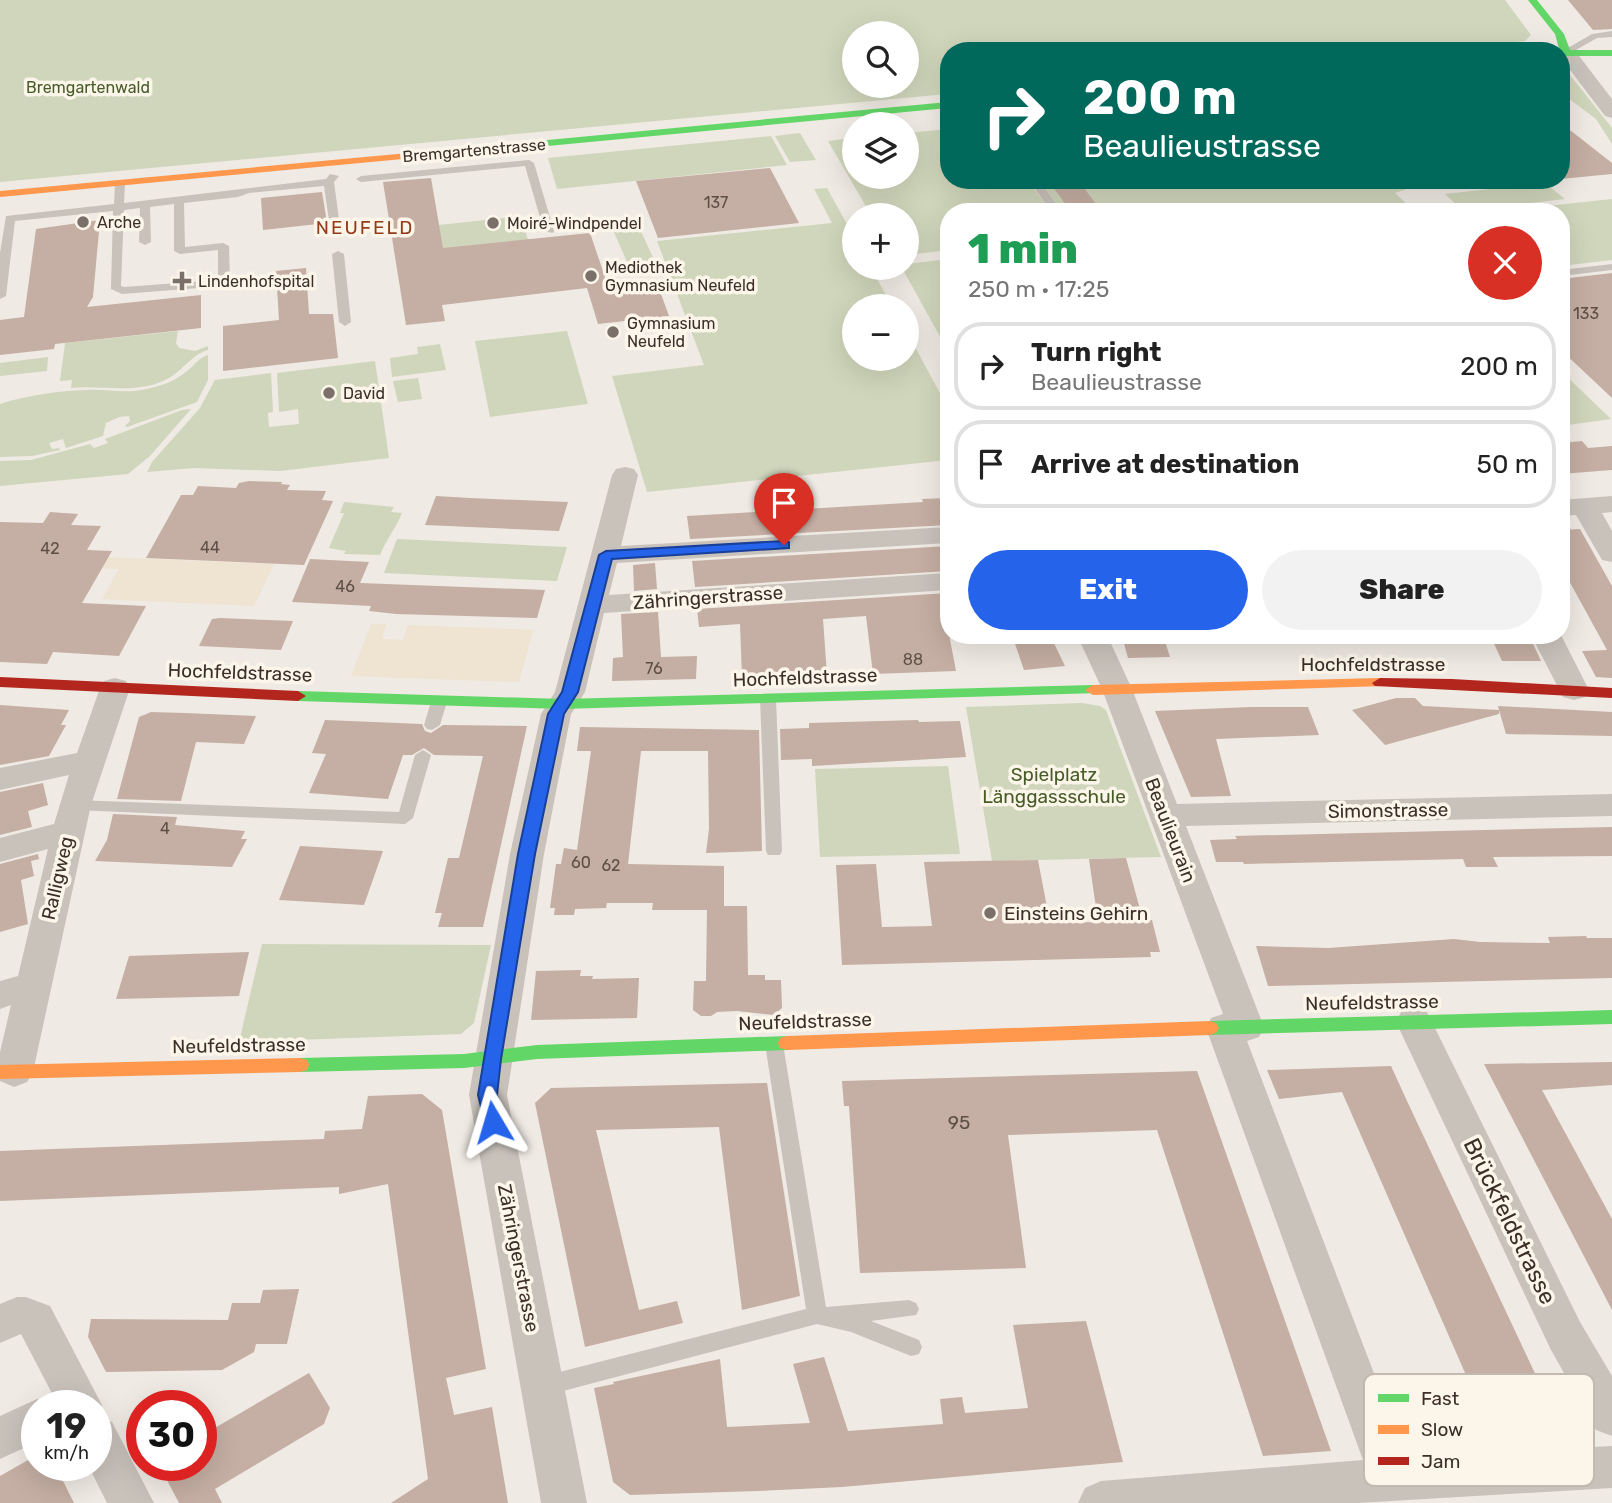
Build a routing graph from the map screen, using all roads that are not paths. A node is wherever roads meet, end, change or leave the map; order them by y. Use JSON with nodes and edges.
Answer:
{"nodes":[{"id":1,"x":1531,"y":0,"type":"edge"},
{"id":2,"x":1612,"y":34,"type":"edge"},
{"id":3,"x":1588,"y":40,"type":"junction"},
{"id":4,"x":1612,"y":40,"type":"edge"},
{"id":5,"x":1561,"y":42,"type":"edge"},
{"id":6,"x":1570,"y":49,"type":"edge"},
{"id":7,"x":1570,"y":53,"type":"edge"},
{"id":8,"x":1612,"y":53,"type":"edge"},
{"id":9,"x":1570,"y":61,"type":"edge"},
{"id":10,"x":940,"y":106,"type":"edge"},
{"id":11,"x":1612,"y":112,"type":"edge"},
{"id":12,"x":496,"y":148,"type":"junction"},
{"id":13,"x":451,"y":152,"type":"junction"},
{"id":14,"x":333,"y":163,"type":"junction"},
{"id":15,"x":501,"y":168,"type":"junction"},
{"id":16,"x":450,"y":173,"type":"junction"},
{"id":17,"x":176,"y":178,"type":"junction"},
{"id":18,"x":361,"y":180,"type":"dead end"},
{"id":19,"x":330,"y":182,"type":"junction"},
{"id":20,"x":120,"y":183,"type":"junction"},
{"id":21,"x":0,"y":194,"type":"edge"},
{"id":22,"x":179,"y":201,"type":"junction"},
{"id":23,"x":165,"y":202,"type":"junction"},
{"id":24,"x":145,"y":204,"type":"junction"},
{"id":25,"x":119,"y":207,"type":"junction"},
{"id":26,"x":549,"y":231,"type":"dead end"},
{"id":27,"x":336,"y":234,"type":"dead end"},
{"id":28,"x":145,"y":242,"type":"dead end"},
{"id":29,"x":338,"y":254,"type":"dead end"},
{"id":30,"x":1612,"y":267,"type":"edge"},
{"id":31,"x":1570,"y":272,"type":"edge"},
{"id":32,"x":0,"y":296,"type":"edge"},
{"id":33,"x":345,"y":322,"type":"dead end"},
{"id":34,"x":625,"y":475,"type":"dead end"},
{"id":35,"x":1612,"y":504,"type":"edge"},
{"id":36,"x":1573,"y":507,"type":"edge"},
{"id":37,"x":940,"y":535,"type":"edge"},
{"id":38,"x":1612,"y":554,"type":"edge"},
{"id":39,"x":606,"y":555,"type":"junction"},
{"id":40,"x":940,"y":583,"type":"edge"},
{"id":41,"x":594,"y":605,"type":"junction"},
{"id":42,"x":1096,"y":644,"type":"edge"},
{"id":43,"x":1550,"y":644,"type":"edge"},
{"id":44,"x":0,"y":682,"type":"edge"},
{"id":45,"x":114,"y":688,"type":"junction"},
{"id":46,"x":1117,"y":689,"type":"junction"},
{"id":47,"x":1574,"y":691,"type":"junction"},
{"id":48,"x":1612,"y":693,"type":"edge"},
{"id":49,"x":768,"y":699,"type":"junction"},
{"id":50,"x":439,"y":702,"type":"junction"},
{"id":51,"x":562,"y":704,"type":"junction"},
{"id":52,"x":432,"y":724,"type":"dead end"},
{"id":53,"x":423,"y":755,"type":"dead end"},
{"id":54,"x":88,"y":761,"type":"junction"},
{"id":55,"x":0,"y":779,"type":"edge"},
{"id":56,"x":1612,"y":805,"type":"edge"},
{"id":57,"x":1165,"y":814,"type":"junction"},
{"id":58,"x":72,"y":819,"type":"junction"},
{"id":59,"x":0,"y":850,"type":"edge"},
{"id":60,"x":774,"y":851,"type":"dead end"},
{"id":61,"x":16,"y":991,"type":"edge"},
{"id":62,"x":0,"y":1007,"type":"edge"},
{"id":63,"x":1612,"y":1017,"type":"edge"},
{"id":64,"x":1414,"y":1022,"type":"junction"},
{"id":65,"x":1235,"y":1027,"type":"junction"},
{"id":66,"x":774,"y":1044,"type":"junction"},
{"id":67,"x":492,"y":1059,"type":"junction"},
{"id":68,"x":5,"y":1065,"type":"edge"},
{"id":69,"x":909,"y":1309,"type":"dead end"},
{"id":70,"x":817,"y":1315,"type":"junction"},
{"id":71,"x":15,"y":1320,"type":"edge"},
{"id":72,"x":911,"y":1347,"type":"dead end"},
{"id":73,"x":1588,"y":1374,"type":"edge"},
{"id":74,"x":1594,"y":1385,"type":"edge"},
{"id":75,"x":544,"y":1386,"type":"junction"},
{"id":76,"x":67,"y":1390,"type":"edge"},
{"id":77,"x":1364,"y":1398,"type":"edge"},
{"id":78,"x":1612,"y":1416,"type":"edge"},
{"id":79,"x":21,"y":1428,"type":"edge"},
{"id":80,"x":0,"y":1439,"type":"edge"},
{"id":81,"x":112,"y":1467,"type":"edge"},
{"id":82,"x":1612,"y":1467,"type":"edge"},
{"id":83,"x":1594,"y":1468,"type":"edge"},
{"id":84,"x":1364,"y":1481,"type":"edge"},
{"id":85,"x":131,"y":1503,"type":"edge"},
{"id":86,"x":564,"y":1503,"type":"edge"},
{"id":87,"x":1101,"y":1503,"type":"edge"}],
"edges":[{"from":1,"to":5,"type":"street"},
{"from":2,"to":3,"type":"lane"},
{"from":3,"to":4,"type":"lane"},
{"from":3,"to":6,"type":"lane"},
{"from":7,"to":8,"type":"street"},
{"from":9,"to":11,"type":"street"},
{"from":10,"to":12,"type":"street","name":"Bremgartenstrasse"},
{"from":12,"to":13,"type":"street","name":"Bremgartenstrasse"},
{"from":12,"to":15,"type":"lane"},
{"from":13,"to":14,"type":"street","name":"Bremgartenstrasse"},
{"from":13,"to":16,"type":"lane"},
{"from":14,"to":17,"type":"street","name":"Bremgartenstrasse"},
{"from":14,"to":19,"type":"lane"},
{"from":15,"to":16,"type":"lane"},
{"from":15,"to":26,"type":"lane"},
{"from":16,"to":18,"type":"lane"},
{"from":17,"to":20,"type":"street","name":"Bremgartenstrasse"},
{"from":17,"to":23,"type":"lane"},
{"from":19,"to":22,"type":"lane"},
{"from":19,"to":27,"type":"lane"},
{"from":20,"to":21,"type":"street","name":"Bremgartenstrasse"},
{"from":20,"to":25,"type":"lane"},
{"from":22,"to":23,"type":"lane"},
{"from":22,"to":25,"type":"lane"},
{"from":23,"to":24,"type":"lane"},
{"from":24,"to":25,"type":"lane"},
{"from":24,"to":28,"type":"lane"},
{"from":25,"to":32,"type":"lane"},
{"from":29,"to":33,"type":"lane"},
{"from":30,"to":31,"type":"lane"},
{"from":34,"to":39,"type":"street","name":"Zähringerstrasse"},
{"from":35,"to":36,"type":"street"},
{"from":36,"to":38,"type":"street"},
{"from":37,"to":39,"type":"street"},
{"from":39,"to":41,"type":"street","name":"Zähringerstrasse"},
{"from":40,"to":41,"type":"street","name":"Zähringerstrasse"},
{"from":41,"to":51,"type":"street","name":"Zähringerstrasse"},
{"from":42,"to":46,"type":"street","name":"Beaulieurain"},
{"from":43,"to":47,"type":"street"},
{"from":44,"to":45,"type":"street","name":"Hochfeldstrasse"},
{"from":45,"to":50,"type":"street","name":"Hochfeldstrasse"},
{"from":45,"to":54,"type":"street","name":"Ralligweg"},
{"from":46,"to":47,"type":"street","name":"Hochfeldstrasse"},
{"from":46,"to":49,"type":"street","name":"Hochfeldstrasse"},
{"from":46,"to":57,"type":"street","name":"Beaulieurain"},
{"from":47,"to":48,"type":"street","name":"Hochfeldstrasse"},
{"from":49,"to":51,"type":"street","name":"Hochfeldstrasse"},
{"from":49,"to":60,"type":"lane"},
{"from":50,"to":51,"type":"street","name":"Hochfeldstrasse"},
{"from":50,"to":52,"type":"lane"},
{"from":51,"to":67,"type":"street","name":"Zähringerstrasse"},
{"from":53,"to":58,"type":"lane"},
{"from":54,"to":55,"type":"street"},
{"from":54,"to":58,"type":"street","name":"Ralligweg"},
{"from":56,"to":57,"type":"street","name":"Simonstrasse"},
{"from":57,"to":65,"type":"street","name":"Beaulieurain"},
{"from":58,"to":59,"type":"street"},
{"from":58,"to":61,"type":"street","name":"Ralligweg"},
{"from":61,"to":68,"type":"street","name":"Ralligweg"},
{"from":62,"to":68,"type":"street"},
{"from":63,"to":64,"type":"street","name":"Neufeldstrasse"},
{"from":64,"to":65,"type":"street","name":"Neufeldstrasse"},
{"from":64,"to":73,"type":"street","name":"Brückfeldstrasse"},
{"from":65,"to":66,"type":"street","name":"Neufeldstrasse"},
{"from":65,"to":77,"type":"street","name":"Beaulieurain"},
{"from":66,"to":67,"type":"street","name":"Neufeldstrasse"},
{"from":66,"to":70,"type":"lane"},
{"from":67,"to":68,"type":"street","name":"Neufeldstrasse"},
{"from":67,"to":75,"type":"street","name":"Zähringerstrasse"},
{"from":69,"to":70,"type":"lane"},
{"from":70,"to":72,"type":"lane"},
{"from":70,"to":75,"type":"lane"},
{"from":71,"to":76,"type":"street"},
{"from":74,"to":78,"type":"street","name":"Brückfeldstrasse"},
{"from":75,"to":86,"type":"street","name":"Zähringerstrasse"},
{"from":79,"to":80,"type":"street"},
{"from":81,"to":85,"type":"street"},
{"from":82,"to":83,"type":"street"},
{"from":84,"to":87,"type":"street"}]}
